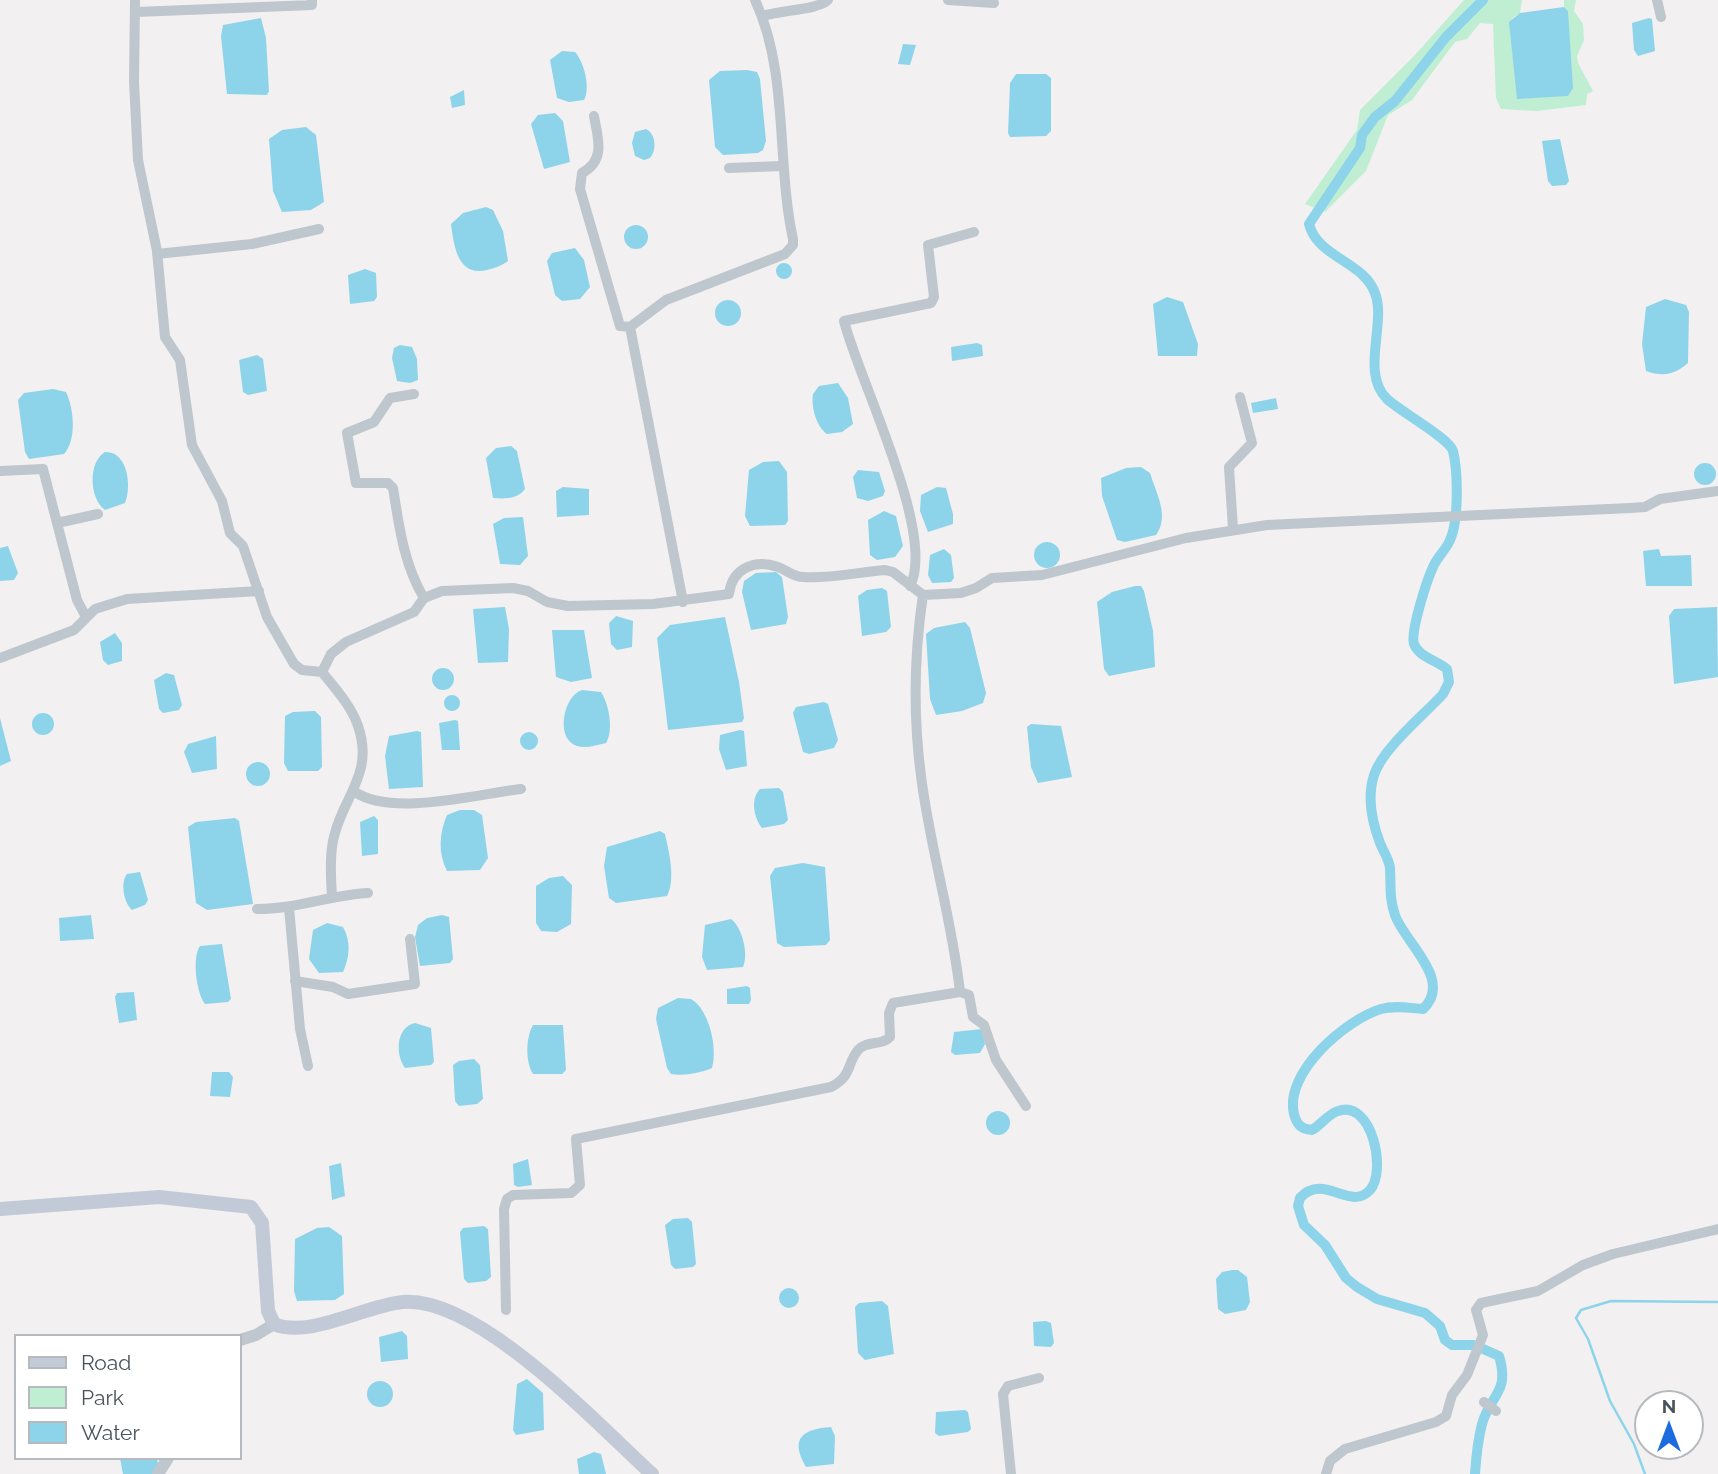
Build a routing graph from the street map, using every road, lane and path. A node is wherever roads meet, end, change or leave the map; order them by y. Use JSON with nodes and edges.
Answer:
{"nodes":[{"id":1,"x":135,"y":0,"type":"edge"},
{"id":2,"x":312,"y":0,"type":"edge"},
{"id":3,"x":755,"y":0,"type":"edge"},
{"id":4,"x":828,"y":0,"type":"edge"},
{"id":5,"x":948,"y":0,"type":"edge"},
{"id":6,"x":1657,"y":0,"type":"edge"},
{"id":7,"x":995,"y":3,"type":"dead end"},
{"id":8,"x":136,"y":12,"type":"junction"},
{"id":9,"x":763,"y":16,"type":"junction"},
{"id":10,"x":1661,"y":17,"type":"dead end"},
{"id":11,"x":594,"y":116,"type":"dead end"},
{"id":12,"x":782,"y":166,"type":"junction"},
{"id":13,"x":729,"y":168,"type":"dead end"},
{"id":14,"x":319,"y":229,"type":"dead end"},
{"id":15,"x":974,"y":232,"type":"dead end"},
{"id":16,"x":157,"y":254,"type":"junction"},
{"id":17,"x":631,"y":327,"type":"junction"},
{"id":18,"x":414,"y":394,"type":"dead end"},
{"id":19,"x":1240,"y":397,"type":"dead end"},
{"id":20,"x":0,"y":471,"type":"edge"},
{"id":21,"x":1718,"y":491,"type":"edge"},
{"id":22,"x":98,"y":514,"type":"dead end"},
{"id":23,"x":57,"y":523,"type":"junction"},
{"id":24,"x":1233,"y":529,"type":"junction"},
{"id":25,"x":910,"y":586,"type":"junction"},
{"id":26,"x":259,"y":591,"type":"junction"},
{"id":27,"x":923,"y":595,"type":"junction"},
{"id":28,"x":424,"y":598,"type":"junction"},
{"id":29,"x":683,"y":602,"type":"junction"},
{"id":30,"x":86,"y":617,"type":"junction"},
{"id":31,"x":0,"y":657,"type":"edge"},
{"id":32,"x":322,"y":672,"type":"junction"},
{"id":33,"x":521,"y":789,"type":"dead end"},
{"id":34,"x":355,"y":792,"type":"junction"},
{"id":35,"x":368,"y":893,"type":"dead end"},
{"id":36,"x":332,"y":898,"type":"junction"},
{"id":37,"x":289,"y":908,"type":"junction"},
{"id":38,"x":257,"y":909,"type":"dead end"},
{"id":39,"x":410,"y":939,"type":"dead end"},
{"id":40,"x":295,"y":981,"type":"junction"},
{"id":41,"x":960,"y":992,"type":"junction"},
{"id":42,"x":308,"y":1066,"type":"dead end"},
{"id":43,"x":1026,"y":1105,"type":"dead end"},
{"id":44,"x":0,"y":1209,"type":"edge"},
{"id":45,"x":1718,"y":1229,"type":"edge"},
{"id":46,"x":506,"y":1310,"type":"dead end"},
{"id":47,"x":274,"y":1324,"type":"junction"},
{"id":48,"x":242,"y":1339,"type":"edge"},
{"id":49,"x":1039,"y":1378,"type":"dead end"},
{"id":50,"x":1483,"y":1402,"type":"dead end"},
{"id":51,"x":1496,"y":1411,"type":"dead end"},
{"id":52,"x":652,"y":1474,"type":"edge"},
{"id":53,"x":1011,"y":1474,"type":"edge"},
{"id":54,"x":1326,"y":1474,"type":"edge"}],
"edges":[{"from":1,"to":8,"type":"street"},
{"from":2,"to":8,"type":"street"},
{"from":3,"to":9,"type":"street"},
{"from":4,"to":9,"type":"street"},
{"from":5,"to":7,"type":"street"},
{"from":6,"to":10,"type":"street"},
{"from":8,"to":16,"type":"street"},
{"from":9,"to":12,"type":"street"},
{"from":11,"to":17,"type":"street"},
{"from":12,"to":13,"type":"street"},
{"from":12,"to":17,"type":"street"},
{"from":14,"to":16,"type":"street"},
{"from":15,"to":25,"type":"street"},
{"from":16,"to":26,"type":"street"},
{"from":17,"to":29,"type":"street"},
{"from":18,"to":28,"type":"street"},
{"from":19,"to":24,"type":"street"},
{"from":20,"to":23,"type":"street"},
{"from":21,"to":24,"type":"street"},
{"from":22,"to":23,"type":"street"},
{"from":23,"to":30,"type":"street"},
{"from":24,"to":27,"type":"street"},
{"from":25,"to":27,"type":"street"},
{"from":25,"to":29,"type":"street"},
{"from":26,"to":30,"type":"street"},
{"from":26,"to":32,"type":"street"},
{"from":27,"to":41,"type":"street"},
{"from":28,"to":29,"type":"street"},
{"from":28,"to":32,"type":"street"},
{"from":30,"to":31,"type":"street"},
{"from":32,"to":34,"type":"street"},
{"from":33,"to":34,"type":"street"},
{"from":34,"to":36,"type":"street"},
{"from":35,"to":36,"type":"street"},
{"from":36,"to":37,"type":"street"},
{"from":37,"to":38,"type":"street"},
{"from":37,"to":40,"type":"street"},
{"from":39,"to":40,"type":"street"},
{"from":40,"to":42,"type":"street"},
{"from":41,"to":43,"type":"street"},
{"from":41,"to":46,"type":"street"},
{"from":44,"to":47,"type":"main road"},
{"from":45,"to":54,"type":"street"},
{"from":47,"to":48,"type":"street"},
{"from":47,"to":52,"type":"main road"},
{"from":49,"to":53,"type":"street"},
{"from":50,"to":51,"type":"street"}]}
